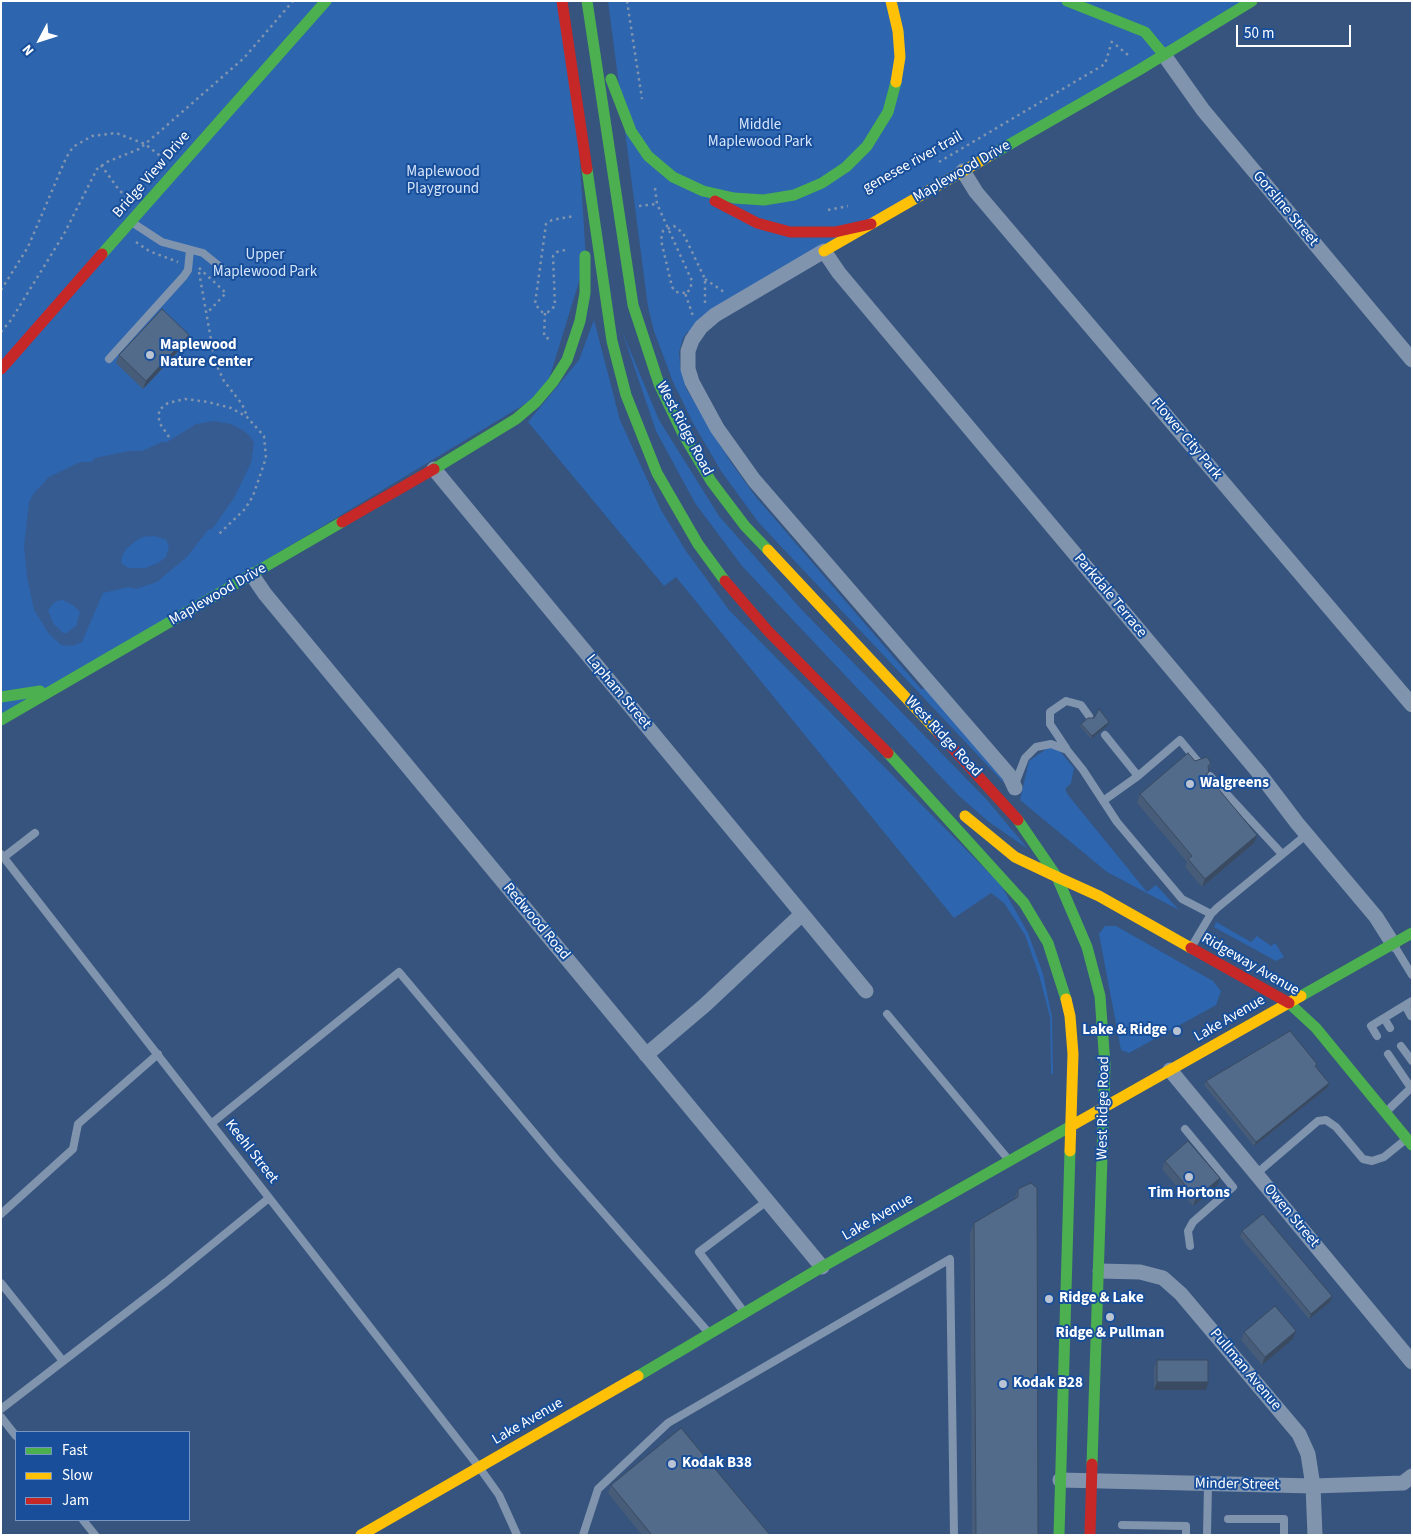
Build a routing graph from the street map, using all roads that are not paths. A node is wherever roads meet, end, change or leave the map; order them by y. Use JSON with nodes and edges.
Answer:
{"nodes":[{"id":1,"x":326,"y":1,"type":"edge"},
{"id":2,"x":562,"y":1,"type":"edge"},
{"id":3,"x":589,"y":1,"type":"edge"},
{"id":4,"x":891,"y":1,"type":"edge"},
{"id":5,"x":1067,"y":1,"type":"edge"},
{"id":6,"x":1252,"y":1,"type":"edge"},
{"id":7,"x":1164,"y":55,"type":"junction"},
{"id":8,"x":575,"y":93,"type":"junction"},
{"id":9,"x":963,"y":171,"type":"junction"},
{"id":10,"x":680,"y":181,"type":"junction"},
{"id":11,"x":132,"y":222,"type":"junction"},
{"id":12,"x":871,"y":224,"type":"junction"},
{"id":13,"x":190,"y":250,"type":"junction"},
{"id":14,"x":824,"y":251,"type":"junction"},
{"id":15,"x":224,"y":270,"type":"dead end"},
{"id":16,"x":688,"y":357,"type":"joint"},
{"id":17,"x":109,"y":359,"type":"dead end"},
{"id":18,"x":1412,"y":360,"type":"edge"},
{"id":19,"x":1,"y":369,"type":"edge"},
{"id":20,"x":434,"y":469,"type":"junction"},
{"id":21,"x":252,"y":575,"type":"junction"},
{"id":22,"x":62,"y":685,"type":"junction"},
{"id":23,"x":1,"y":697,"type":"edge"},
{"id":24,"x":1412,"y":705,"type":"edge"},
{"id":25,"x":1089,"y":716,"type":"edge"},
{"id":26,"x":1,"y":720,"type":"edge"},
{"id":27,"x":864,"y":729,"type":"junction"},
{"id":28,"x":1105,"y":735,"type":"dead end"},
{"id":29,"x":1067,"y":750,"type":"junction"},
{"id":30,"x":1199,"y":764,"type":"edge"},
{"id":31,"x":1138,"y":776,"type":"junction"},
{"id":32,"x":1210,"y":776,"type":"edge"},
{"id":33,"x":1015,"y":788,"type":"junction"},
{"id":34,"x":1103,"y":801,"type":"junction"},
{"id":35,"x":1024,"y":826,"type":"junction"},
{"id":36,"x":35,"y":833,"type":"dead end"},
{"id":37,"x":1306,"y":835,"type":"junction"},
{"id":38,"x":1282,"y":854,"type":"junction"},
{"id":39,"x":3,"y":856,"type":"edge"},
{"id":40,"x":1057,"y":877,"type":"junction"},
{"id":41,"x":802,"y":914,"type":"junction"},
{"id":42,"x":1211,"y":914,"type":"junction"},
{"id":43,"x":1412,"y":933,"type":"edge"},
{"id":44,"x":1393,"y":944,"type":"junction"},
{"id":45,"x":1191,"y":948,"type":"junction"},
{"id":46,"x":1412,"y":975,"type":"edge"},
{"id":47,"x":866,"y":991,"type":"dead end"},
{"id":48,"x":1288,"y":1003,"type":"junction"},
{"id":49,"x":1408,"y":1003,"type":"edge"},
{"id":50,"x":887,"y":1014,"type":"dead end"},
{"id":51,"x":1411,"y":1016,"type":"edge"},
{"id":52,"x":1384,"y":1018,"type":"junction"},
{"id":53,"x":1390,"y":1028,"type":"dead end"},
{"id":54,"x":1377,"y":1036,"type":"dead end"},
{"id":55,"x":1401,"y":1046,"type":"dead end"},
{"id":56,"x":158,"y":1054,"type":"junction"},
{"id":57,"x":1388,"y":1054,"type":"dead end"},
{"id":58,"x":646,"y":1055,"type":"junction"},
{"id":59,"x":1412,"y":1061,"type":"edge"},
{"id":60,"x":1170,"y":1070,"type":"junction"},
{"id":61,"x":1411,"y":1087,"type":"edge"},
{"id":62,"x":1104,"y":1107,"type":"junction"},
{"id":63,"x":1386,"y":1113,"type":"junction"},
{"id":64,"x":212,"y":1123,"type":"junction"},
{"id":65,"x":1071,"y":1126,"type":"junction"},
{"id":66,"x":1185,"y":1130,"type":"dead end"},
{"id":67,"x":1409,"y":1142,"type":"edge"},
{"id":68,"x":1009,"y":1161,"type":"junction"},
{"id":69,"x":1256,"y":1174,"type":"junction"},
{"id":70,"x":269,"y":1198,"type":"junction"},
{"id":71,"x":767,"y":1201,"type":"junction"},
{"id":72,"x":1,"y":1214,"type":"edge"},
{"id":73,"x":1190,"y":1246,"type":"dead end"},
{"id":74,"x":822,"y":1267,"type":"junction"},
{"id":75,"x":1100,"y":1271,"type":"junction"},
{"id":76,"x":1,"y":1283,"type":"edge"},
{"id":77,"x":746,"y":1314,"type":"junction"},
{"id":78,"x":710,"y":1334,"type":"junction"},
{"id":79,"x":63,"y":1361,"type":"junction"},
{"id":80,"x":1412,"y":1362,"type":"edge"},
{"id":81,"x":1,"y":1409,"type":"edge"},
{"id":82,"x":1,"y":1417,"type":"edge"},
{"id":83,"x":15,"y":1435,"type":"edge"},
{"id":84,"x":479,"y":1467,"type":"junction"},
{"id":85,"x":1060,"y":1480,"type":"junction"},
{"id":86,"x":1092,"y":1482,"type":"junction"},
{"id":87,"x":1208,"y":1484,"type":"junction"},
{"id":88,"x":1409,"y":1484,"type":"edge"},
{"id":89,"x":1313,"y":1486,"type":"junction"},
{"id":90,"x":1228,"y":1519,"type":"dead end"},
{"id":91,"x":84,"y":1521,"type":"edge"},
{"id":92,"x":1122,"y":1525,"type":"dead end"},
{"id":93,"x":586,"y":1533,"type":"edge"},
{"id":94,"x":95,"y":1535,"type":"edge"},
{"id":95,"x":361,"y":1535,"type":"edge"},
{"id":96,"x":517,"y":1535,"type":"edge"},
{"id":97,"x":954,"y":1535,"type":"edge"},
{"id":98,"x":1059,"y":1535,"type":"edge"},
{"id":99,"x":1090,"y":1535,"type":"edge"},
{"id":100,"x":1186,"y":1535,"type":"edge"},
{"id":101,"x":1207,"y":1535,"type":"edge"},
{"id":102,"x":1284,"y":1535,"type":"edge"},
{"id":103,"x":1314,"y":1535,"type":"edge"}],
"edges":[{"from":1,"to":11,"type":"main road","name":"Bridge View Drive"},
{"from":2,"to":8,"type":"main road"},
{"from":3,"to":10,"type":"main road"},
{"from":3,"to":35,"type":"main road","name":"West Ridge Road"},
{"from":4,"to":10,"type":"main road"},
{"from":5,"to":7,"type":"main road"},
{"from":6,"to":7,"type":"main road","name":"Maplewood Drive"},
{"from":7,"to":9,"type":"main road","name":"Maplewood Drive"},
{"from":7,"to":18,"type":"street","name":"Gorsline Street"},
{"from":8,"to":20,"type":"main road","name":"Maplewood Drive"},
{"from":8,"to":27,"type":"main road"},
{"from":9,"to":12,"type":"main road","name":"Maplewood Drive"},
{"from":9,"to":24,"type":"street","name":"Flower City Park"},
{"from":10,"to":12,"type":"main road"},
{"from":11,"to":13,"type":"lane"},
{"from":11,"to":19,"type":"main road","name":"Bridge View Drive"},
{"from":12,"to":14,"type":"main road","name":"Maplewood Drive"},
{"from":13,"to":15,"type":"lane"},
{"from":13,"to":17,"type":"lane"},
{"from":14,"to":16,"type":"street","name":"Maplewood Drive"},
{"from":14,"to":37,"type":"street","name":"Parkdale Terrace"},
{"from":16,"to":33,"type":"street","name":"West Ridge Road"},
{"from":20,"to":21,"type":"main road","name":"Maplewood Drive"},
{"from":20,"to":41,"type":"street","name":"Lapham Street"},
{"from":21,"to":22,"type":"main road","name":"Maplewood Drive"},
{"from":21,"to":58,"type":"street","name":"Redwood Road"},
{"from":22,"to":23,"type":"main road"},
{"from":22,"to":26,"type":"main road","name":"Maplewood Drive"},
{"from":25,"to":29,"type":"lane"},
{"from":27,"to":40,"type":"main road","name":"Ridgeway Avenue"},
{"from":27,"to":65,"type":"main road"},
{"from":28,"to":31,"type":"lane"},
{"from":29,"to":33,"type":"lane"},
{"from":29,"to":34,"type":"lane"},
{"from":30,"to":31,"type":"lane"},
{"from":31,"to":34,"type":"lane"},
{"from":32,"to":38,"type":"lane"},
{"from":33,"to":35,"type":"main road"},
{"from":34,"to":42,"type":"lane"},
{"from":35,"to":40,"type":"main road","name":"West Ridge Road"},
{"from":36,"to":39,"type":"lane"},
{"from":37,"to":38,"type":"lane"},
{"from":37,"to":44,"type":"street","name":"Parkdale Terrace"},
{"from":38,"to":42,"type":"lane"},
{"from":39,"to":56,"type":"lane","name":"Keehl Street"},
{"from":40,"to":45,"type":"main road","name":"Ridgeway Avenue"},
{"from":40,"to":62,"type":"main road","name":"West Ridge Road"},
{"from":41,"to":47,"type":"street","name":"Lapham Street"},
{"from":41,"to":58,"type":"street"},
{"from":42,"to":45,"type":"lane"},
{"from":43,"to":44,"type":"main road","name":"Lake Avenue"},
{"from":44,"to":46,"type":"lane"},
{"from":44,"to":48,"type":"main road","name":"Lake Avenue"},
{"from":45,"to":48,"type":"main road","name":"Ridgeway Avenue"},
{"from":48,"to":60,"type":"main road","name":"Lake Avenue"},
{"from":48,"to":63,"type":"main road","name":"Ridgeway Avenue"},
{"from":49,"to":51,"type":"lane"},
{"from":49,"to":52,"type":"lane"},
{"from":50,"to":68,"type":"lane"},
{"from":52,"to":53,"type":"lane"},
{"from":52,"to":54,"type":"lane"},
{"from":55,"to":59,"type":"lane"},
{"from":56,"to":64,"type":"lane","name":"Keehl Street"},
{"from":56,"to":72,"type":"lane"},
{"from":57,"to":61,"type":"lane"},
{"from":58,"to":71,"type":"street","name":"Redwood Road"},
{"from":60,"to":62,"type":"main road","name":"Lake Avenue"},
{"from":60,"to":69,"type":"street","name":"Owen Street"},
{"from":61,"to":63,"type":"lane"},
{"from":62,"to":65,"type":"main road","name":"Lake Avenue"},
{"from":62,"to":75,"type":"main road","name":"West Ridge Road"},
{"from":63,"to":67,"type":"main road","name":"Ridgeway Avenue"},
{"from":64,"to":70,"type":"lane","name":"Keehl Street"},
{"from":64,"to":78,"type":"lane"},
{"from":65,"to":68,"type":"main road","name":"Lake Avenue"},
{"from":65,"to":85,"type":"main road"},
{"from":66,"to":73,"type":"lane"},
{"from":67,"to":69,"type":"lane"},
{"from":68,"to":74,"type":"main road","name":"Lake Avenue"},
{"from":69,"to":80,"type":"street","name":"Owen Street"},
{"from":70,"to":79,"type":"lane"},
{"from":70,"to":84,"type":"lane","name":"Keehl Street"},
{"from":71,"to":74,"type":"street","name":"Redwood Road"},
{"from":71,"to":77,"type":"lane"},
{"from":74,"to":77,"type":"main road","name":"Lake Avenue"},
{"from":75,"to":86,"type":"main road","name":"West Ridge Road"},
{"from":75,"to":89,"type":"street","name":"Pullman Avenue"},
{"from":76,"to":79,"type":"lane"},
{"from":77,"to":78,"type":"main road","name":"Lake Avenue"},
{"from":78,"to":84,"type":"main road","name":"Lake Avenue"},
{"from":79,"to":81,"type":"lane"},
{"from":82,"to":83,"type":"lane"},
{"from":84,"to":95,"type":"main road","name":"Lake Avenue"},
{"from":84,"to":96,"type":"lane","name":"Keehl Street"},
{"from":85,"to":86,"type":"street","name":"Minder Street"},
{"from":85,"to":98,"type":"main road"},
{"from":86,"to":87,"type":"street","name":"Minder Street"},
{"from":86,"to":99,"type":"main road","name":"West Ridge Road"},
{"from":87,"to":89,"type":"street","name":"Minder Street"},
{"from":87,"to":101,"type":"lane"},
{"from":88,"to":89,"type":"street","name":"Minder Street"},
{"from":89,"to":103,"type":"street","name":"Pullman Avenue"},
{"from":90,"to":102,"type":"lane"},
{"from":91,"to":94,"type":"lane"},
{"from":92,"to":100,"type":"lane"},
{"from":93,"to":97,"type":"lane"}]}
